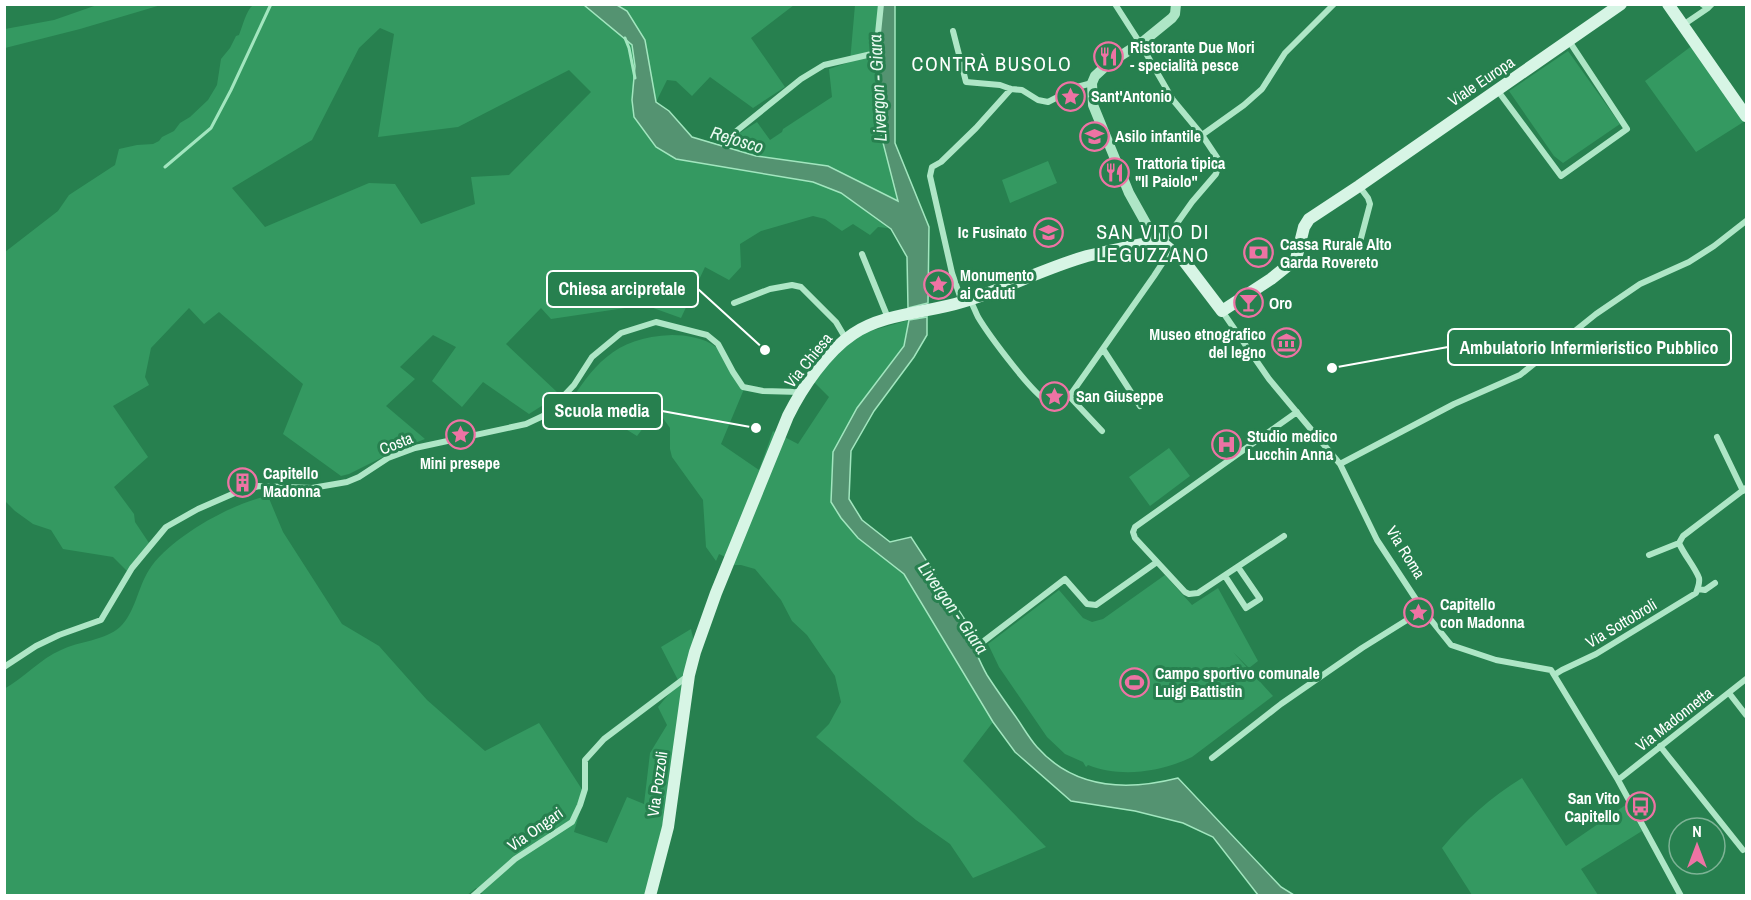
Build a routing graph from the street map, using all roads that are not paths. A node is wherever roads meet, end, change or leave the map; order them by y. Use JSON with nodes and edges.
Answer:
{"nodes":[{"id":1,"x":881,"y":4,"type":"edge"},
{"id":2,"x":1114,"y":4,"type":"edge"},
{"id":3,"x":1176,"y":4,"type":"edge"},
{"id":4,"x":1334,"y":4,"type":"edge"},
{"id":5,"x":1621,"y":4,"type":"edge"},
{"id":6,"x":1668,"y":4,"type":"edge"},
{"id":7,"x":1707,"y":6,"type":"edge"},
{"id":8,"x":1683,"y":25,"type":"junction"},
{"id":9,"x":953,"y":31,"type":"dead end"},
{"id":10,"x":1568,"y":40,"type":"junction"},
{"id":11,"x":1140,"y":43,"type":"junction"},
{"id":12,"x":1092,"y":83,"type":"junction"},
{"id":13,"x":1011,"y":89,"type":"junction"},
{"id":14,"x":1498,"y":91,"type":"junction"},
{"id":15,"x":1746,"y":116,"type":"edge"},
{"id":16,"x":1202,"y":135,"type":"junction"},
{"id":17,"x":729,"y":137,"type":"dead end"},
{"id":18,"x":1359,"y":186,"type":"junction"},
{"id":19,"x":1746,"y":221,"type":"edge"},
{"id":20,"x":1360,"y":242,"type":"dead end"},
{"id":21,"x":1164,"y":244,"type":"junction"},
{"id":22,"x":862,"y":254,"type":"dead end"},
{"id":23,"x":966,"y":300,"type":"junction"},
{"id":24,"x":734,"y":303,"type":"dead end"},
{"id":25,"x":1222,"y":311,"type":"junction"},
{"id":26,"x":889,"y":319,"type":"junction"},
{"id":27,"x":846,"y":340,"type":"junction"},
{"id":28,"x":1103,"y":349,"type":"junction"},
{"id":29,"x":800,"y":392,"type":"junction"},
{"id":30,"x":1069,"y":396,"type":"junction"},
{"id":31,"x":1140,"y":406,"type":"dead end"},
{"id":32,"x":1297,"y":412,"type":"junction"},
{"id":33,"x":1102,"y":431,"type":"dead end"},
{"id":34,"x":1717,"y":437,"type":"dead end"},
{"id":35,"x":1340,"y":465,"type":"junction"},
{"id":36,"x":1745,"y":490,"type":"edge"},
{"id":37,"x":1284,"y":536,"type":"dead end"},
{"id":38,"x":1679,"y":543,"type":"junction"},
{"id":39,"x":1649,"y":555,"type":"dead end"},
{"id":40,"x":1156,"y":562,"type":"junction"},
{"id":41,"x":1238,"y":567,"type":"junction"},
{"id":42,"x":1225,"y":576,"type":"junction"},
{"id":43,"x":1715,"y":584,"type":"dead end"},
{"id":44,"x":1698,"y":589,"type":"junction"},
{"id":45,"x":1423,"y":610,"type":"junction"},
{"id":46,"x":984,"y":642,"type":"dead end"},
{"id":47,"x":4,"y":667,"type":"edge"},
{"id":48,"x":1552,"y":673,"type":"junction"},
{"id":49,"x":689,"y":675,"type":"junction"},
{"id":50,"x":1746,"y":679,"type":"edge"},
{"id":51,"x":1729,"y":693,"type":"junction"},
{"id":52,"x":1746,"y":715,"type":"edge"},
{"id":53,"x":1660,"y":746,"type":"junction"},
{"id":54,"x":1212,"y":758,"type":"dead end"},
{"id":55,"x":1618,"y":780,"type":"junction"},
{"id":56,"x":1743,"y":850,"type":"dead end"},
{"id":57,"x":473,"y":896,"type":"edge"},
{"id":58,"x":650,"y":896,"type":"edge"},
{"id":59,"x":1681,"y":896,"type":"edge"}],
"edges":[{"from":1,"to":17,"type":"street"},
{"from":2,"to":11,"type":"street"},
{"from":3,"to":11,"type":"street"},
{"from":4,"to":16,"type":"street"},
{"from":5,"to":10,"type":"main road","name":"Viale Europa"},
{"from":6,"to":8,"type":"main road"},
{"from":7,"to":8,"type":"street"},
{"from":8,"to":15,"type":"main road"},
{"from":9,"to":13,"type":"street"},
{"from":10,"to":14,"type":"main road","name":"Viale Europa"},
{"from":10,"to":14,"type":"street"},
{"from":11,"to":12,"type":"street"},
{"from":11,"to":16,"type":"street"},
{"from":12,"to":13,"type":"street"},
{"from":12,"to":21,"type":"street"},
{"from":13,"to":23,"type":"street"},
{"from":14,"to":18,"type":"main road","name":"Viale Europa"},
{"from":16,"to":21,"type":"street"},
{"from":18,"to":20,"type":"street"},
{"from":18,"to":25,"type":"main road","name":"Viale Europa"},
{"from":19,"to":35,"type":"street"},
{"from":21,"to":23,"type":"main road","name":"Via Chiesa"},
{"from":21,"to":25,"type":"main road","name":"Via Roma"},
{"from":21,"to":28,"type":"street"},
{"from":22,"to":26,"type":"street"},
{"from":23,"to":26,"type":"main road","name":"Via Chiesa"},
{"from":23,"to":30,"type":"street"},
{"from":24,"to":27,"type":"street"},
{"from":25,"to":32,"type":"street","name":"Via Roma"},
{"from":26,"to":27,"type":"main road","name":"Via Chiesa"},
{"from":27,"to":29,"type":"main road","name":"Via Chiesa"},
{"from":28,"to":30,"type":"street"},
{"from":28,"to":31,"type":"street"},
{"from":29,"to":47,"type":"street","name":"Costa"},
{"from":29,"to":49,"type":"main road","name":"Via Chiesa"},
{"from":30,"to":33,"type":"street"},
{"from":32,"to":35,"type":"street","name":"Via Roma"},
{"from":32,"to":40,"type":"street"},
{"from":34,"to":36,"type":"street"},
{"from":35,"to":45,"type":"street","name":"Via Roma"},
{"from":36,"to":38,"type":"street"},
{"from":37,"to":41,"type":"street"},
{"from":38,"to":39,"type":"street"},
{"from":38,"to":44,"type":"street"},
{"from":40,"to":42,"type":"street"},
{"from":40,"to":46,"type":"street"},
{"from":41,"to":42,"type":"street"},
{"from":41,"to":42,"type":"street"},
{"from":43,"to":44,"type":"street","name":"Via Sottobroli"},
{"from":44,"to":48,"type":"street","name":"Via Sottobroli"},
{"from":45,"to":48,"type":"street","name":"Via Roma"},
{"from":45,"to":54,"type":"street"},
{"from":48,"to":55,"type":"street"},
{"from":49,"to":57,"type":"street","name":"Via Ongari"},
{"from":49,"to":58,"type":"main road","name":"Via Pozzoli"},
{"from":50,"to":51,"type":"street","name":"Via Madonnetta"},
{"from":51,"to":52,"type":"street"},
{"from":51,"to":53,"type":"street","name":"Via Madonnetta"},
{"from":53,"to":55,"type":"street","name":"Via Madonnetta"},
{"from":53,"to":56,"type":"street"},
{"from":55,"to":59,"type":"street"}]}
